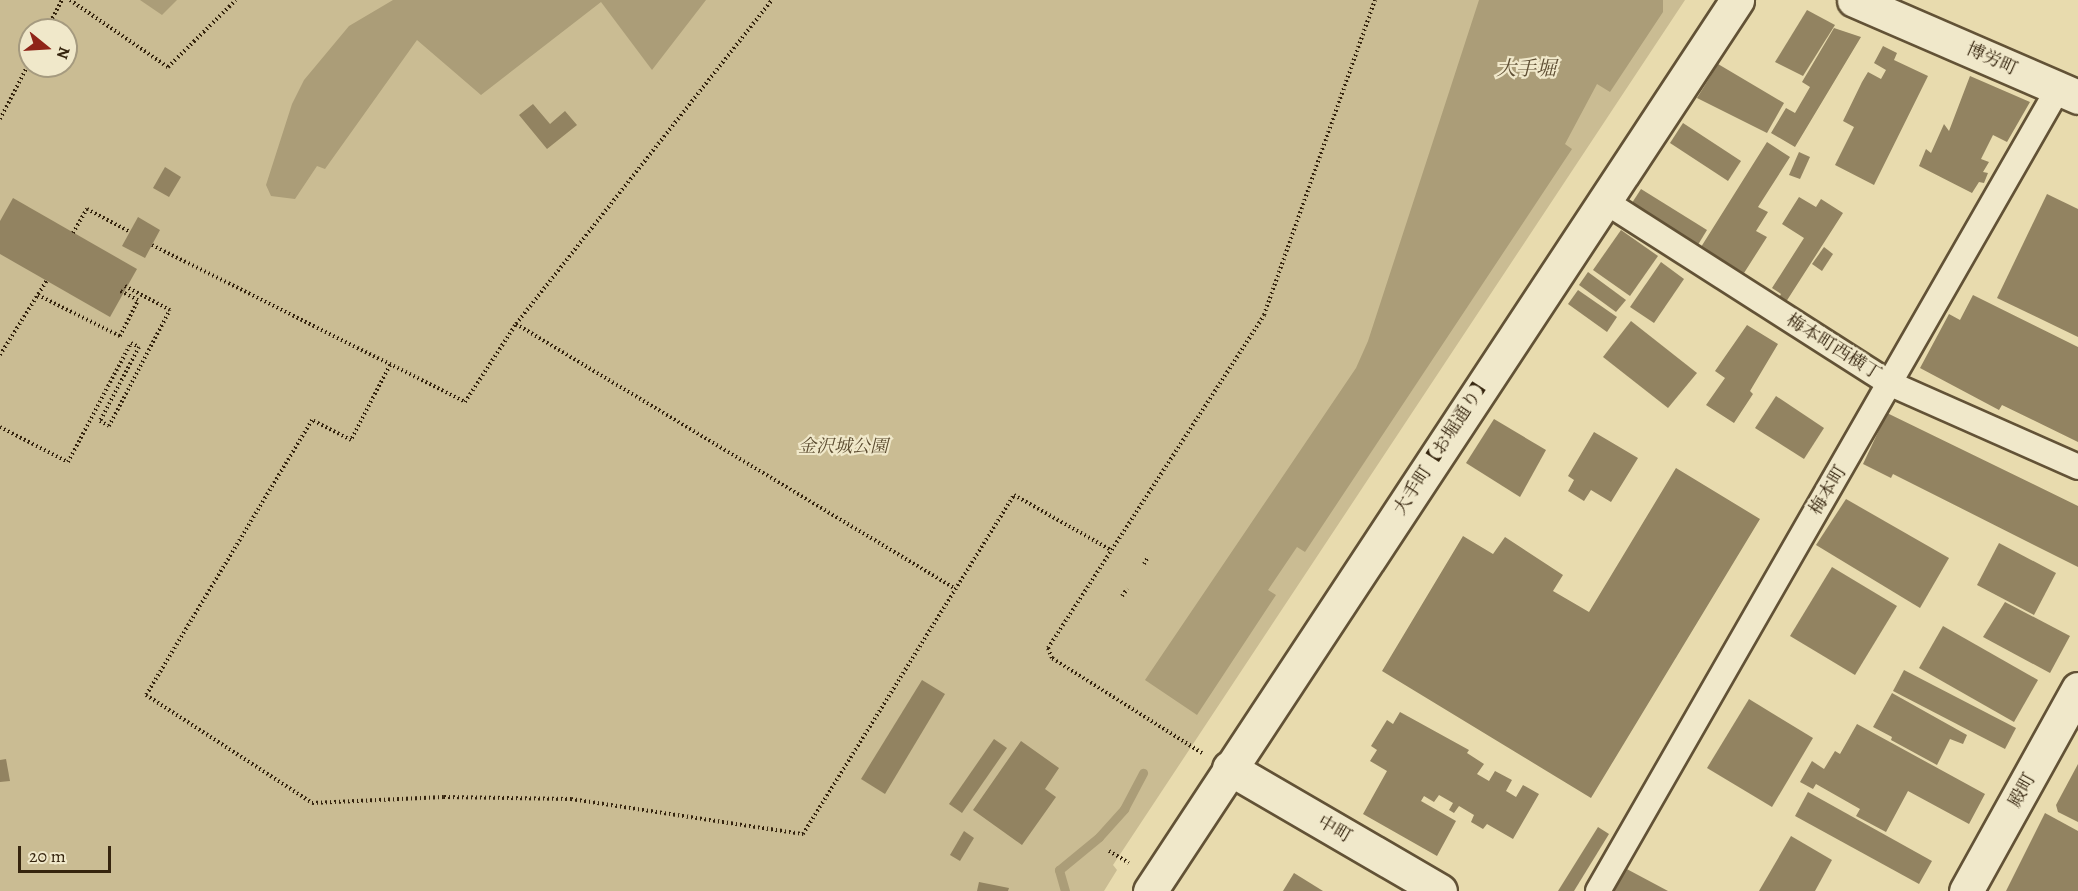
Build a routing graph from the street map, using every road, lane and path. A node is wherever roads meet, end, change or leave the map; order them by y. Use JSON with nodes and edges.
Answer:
{"nodes":[{"id":1,"x":62,"y":0,"type":"edge"},
{"id":2,"x":70,"y":0,"type":"edge"},
{"id":3,"x":236,"y":0,"type":"edge"},
{"id":4,"x":771,"y":0,"type":"edge"},
{"id":5,"x":1375,"y":0,"type":"edge"},
{"id":6,"x":1737,"y":0,"type":"edge"},
{"id":7,"x":1854,"y":0,"type":"edge"},
{"id":8,"x":1914,"y":10,"type":"edge"},
{"id":9,"x":52,"y":18,"type":"edge"},
{"id":10,"x":21,"y":78,"type":"edge"},
{"id":11,"x":2068,"y":93,"type":"edge"},
{"id":12,"x":0,"y":119,"type":"edge"},
{"id":13,"x":1603,"y":200,"type":"junction"},
{"id":14,"x":130,"y":232,"type":"dead end"},
{"id":15,"x":72,"y":233,"type":"dead end"},
{"id":16,"x":152,"y":245,"type":"dead end"},
{"id":17,"x":46,"y":280,"type":"dead end"},
{"id":18,"x":123,"y":285,"type":"dead end"},
{"id":19,"x":120,"y":291,"type":"dead end"},
{"id":20,"x":38,"y":295,"type":"junction"},
{"id":21,"x":516,"y":324,"type":"junction"},
{"id":22,"x":0,"y":355,"type":"edge"},
{"id":23,"x":390,"y":365,"type":"junction"},
{"id":24,"x":1891,"y":384,"type":"junction"},
{"id":25,"x":0,"y":427,"type":"edge"},
{"id":26,"x":2078,"y":467,"type":"edge"},
{"id":27,"x":1111,"y":550,"type":"junction"},
{"id":28,"x":1148,"y":557,"type":"dead end"},
{"id":29,"x":1144,"y":564,"type":"dead end"},
{"id":30,"x":954,"y":588,"type":"junction"},
{"id":31,"x":1127,"y":589,"type":"dead end"},
{"id":32,"x":1122,"y":596,"type":"dead end"},
{"id":33,"x":2078,"y":689,"type":"edge"},
{"id":34,"x":1229,"y":768,"type":"junction"},
{"id":35,"x":1109,"y":851,"type":"dead end"},
{"id":36,"x":1129,"y":863,"type":"dead end"},
{"id":37,"x":1150,"y":891,"type":"edge"},
{"id":38,"x":1440,"y":891,"type":"edge"},
{"id":39,"x":1598,"y":891,"type":"edge"},
{"id":40,"x":1966,"y":891,"type":"edge"}],
"edges":[{"from":1,"to":9,"type":"path"},
{"from":2,"to":3,"type":"path"},
{"from":4,"to":21,"type":"path"},
{"from":5,"to":27,"type":"path"},
{"from":6,"to":13,"type":"street","name":"大手町【お堀通り】"},
{"from":7,"to":8,"type":"street","name":"博労町"},
{"from":8,"to":11,"type":"street","name":"博労町"},
{"from":10,"to":12,"type":"path"},
{"from":11,"to":24,"type":"street","name":"梅本町"},
{"from":13,"to":24,"type":"street","name":"梅本町西横丁"},
{"from":13,"to":34,"type":"street","name":"大手町【お堀通り】"},
{"from":14,"to":15,"type":"path"},
{"from":16,"to":23,"type":"path"},
{"from":17,"to":20,"type":"path"},
{"from":18,"to":25,"type":"path"},
{"from":19,"to":20,"type":"path"},
{"from":20,"to":22,"type":"path"},
{"from":21,"to":23,"type":"path"},
{"from":21,"to":30,"type":"path"},
{"from":23,"to":30,"type":"path"},
{"from":24,"to":26,"type":"street","name":"梅本町西横丁"},
{"from":24,"to":39,"type":"street","name":"梅本町"},
{"from":27,"to":30,"type":"path"},
{"from":27,"to":34,"type":"path"},
{"from":28,"to":29,"type":"path"},
{"from":31,"to":32,"type":"path"},
{"from":33,"to":40,"type":"street","name":"殿町"},
{"from":34,"to":37,"type":"street","name":"大手町【お堀通り】"},
{"from":34,"to":38,"type":"street","name":"中町"},
{"from":35,"to":36,"type":"path"}]}
